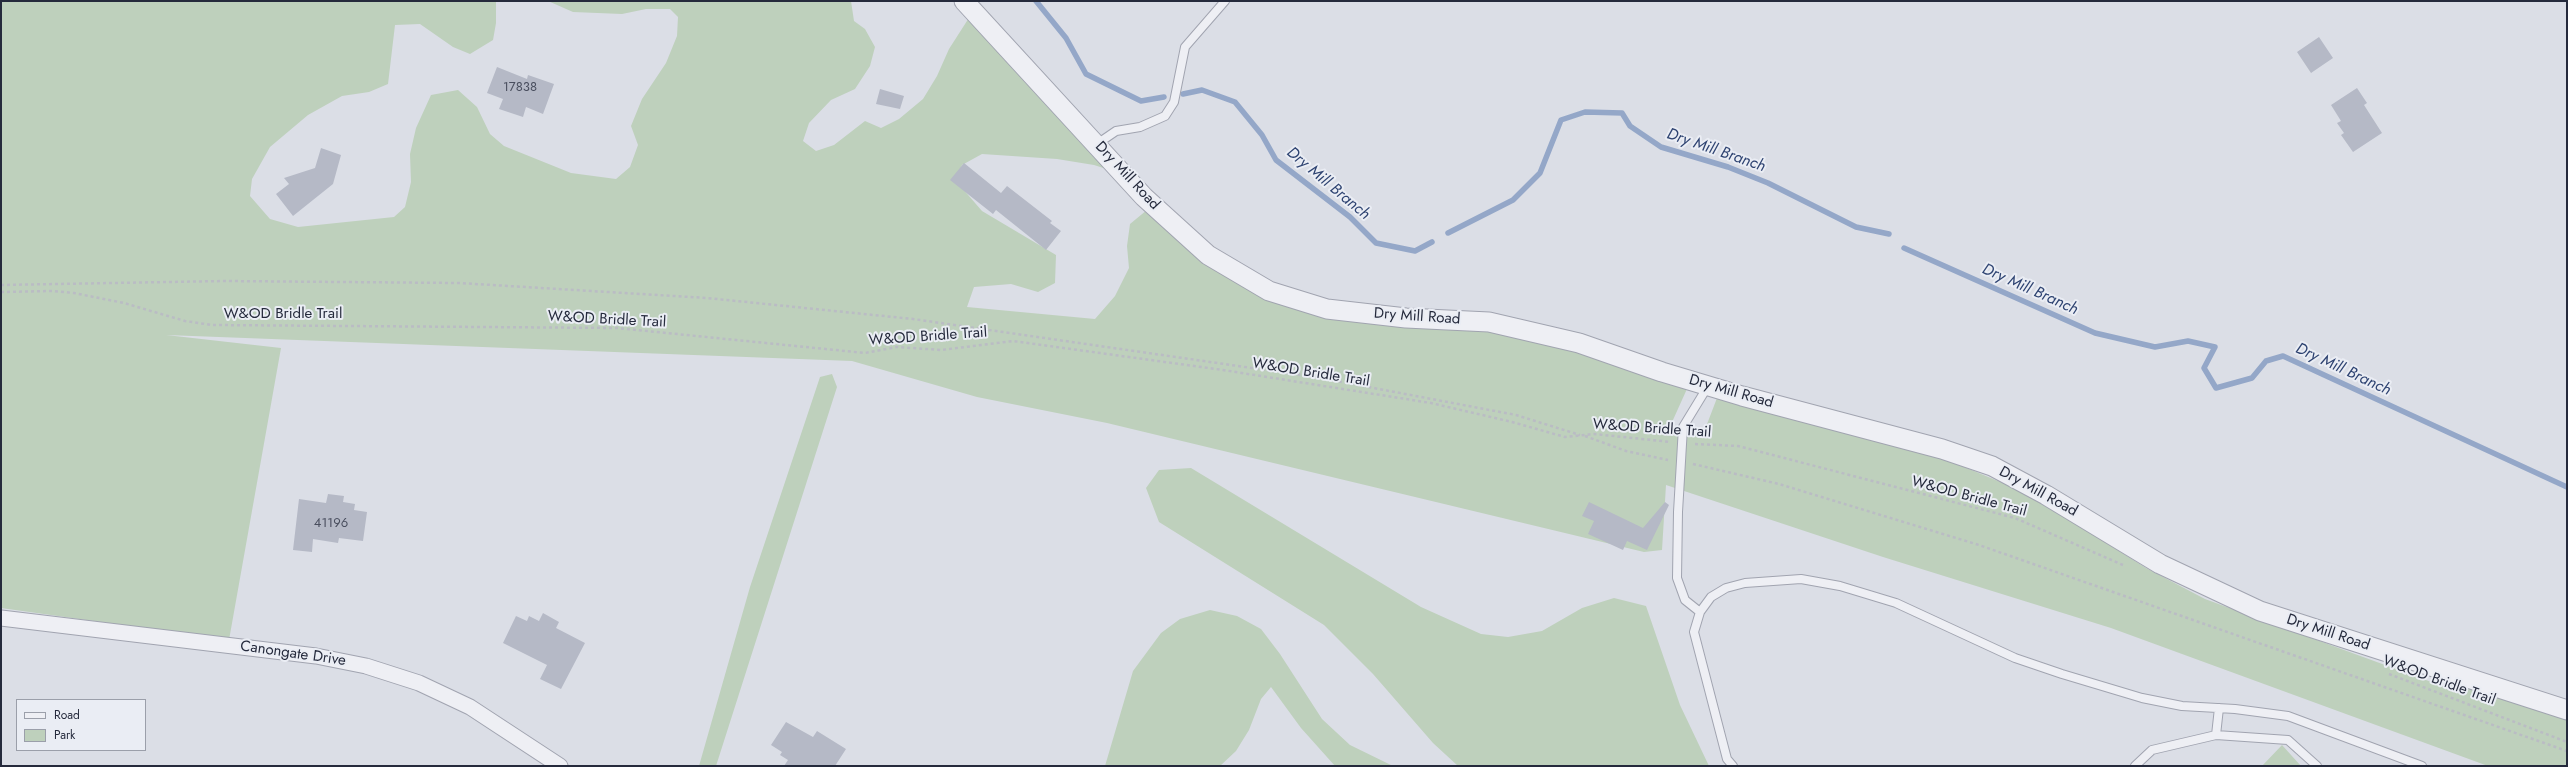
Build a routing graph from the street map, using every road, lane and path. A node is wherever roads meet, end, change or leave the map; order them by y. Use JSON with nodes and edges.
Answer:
{"nodes":[{"id":1,"x":964,"y":1,"type":"edge"},
{"id":2,"x":1225,"y":1,"type":"edge"},
{"id":3,"x":1097,"y":144,"type":"junction"},
{"id":4,"x":1,"y":286,"type":"edge"},
{"id":5,"x":1,"y":292,"type":"edge"},
{"id":6,"x":1708,"y":386,"type":"junction"},
{"id":7,"x":1582,"y":436,"type":"junction"},
{"id":8,"x":1681,"y":443,"type":"junction"},
{"id":9,"x":1681,"y":462,"type":"junction"},
{"id":10,"x":2129,"y":568,"type":"dead end"},
{"id":11,"x":1700,"y":612,"type":"junction"},
{"id":12,"x":1,"y":618,"type":"edge"},
{"id":13,"x":2382,"y":672,"type":"dead end"},
{"id":14,"x":2219,"y":708,"type":"junction"},
{"id":15,"x":2567,"y":710,"type":"edge"},
{"id":16,"x":2216,"y":735,"type":"junction"},
{"id":17,"x":2567,"y":742,"type":"edge"},
{"id":18,"x":2567,"y":752,"type":"edge"},
{"id":19,"x":560,"y":766,"type":"edge"},
{"id":20,"x":1733,"y":766,"type":"edge"},
{"id":21,"x":2135,"y":766,"type":"edge"},
{"id":22,"x":2317,"y":766,"type":"edge"},
{"id":23,"x":2422,"y":766,"type":"edge"}],
"edges":[{"from":1,"to":3,"type":"street","name":"Dry Mill Road"},
{"from":2,"to":3,"type":"lane"},
{"from":3,"to":6,"type":"street","name":"Dry Mill Road"},
{"from":4,"to":7,"type":"path"},
{"from":5,"to":7,"type":"path","name":"W&OD Bridle Trail"},
{"from":6,"to":8,"type":"lane"},
{"from":6,"to":15,"type":"street","name":"Dry Mill Road"},
{"from":7,"to":8,"type":"path","name":"W&OD Bridle Trail"},
{"from":7,"to":9,"type":"path"},
{"from":8,"to":9,"type":"lane"},
{"from":8,"to":10,"type":"path","name":"W&OD Bridle Trail"},
{"from":9,"to":11,"type":"lane"},
{"from":9,"to":18,"type":"path"},
{"from":11,"to":14,"type":"lane"},
{"from":11,"to":20,"type":"lane"},
{"from":12,"to":19,"type":"street","name":"Canongate Drive"},
{"from":13,"to":17,"type":"path","name":"W&OD Bridle Trail"},
{"from":14,"to":16,"type":"lane"},
{"from":14,"to":23,"type":"lane"},
{"from":16,"to":21,"type":"lane"},
{"from":16,"to":22,"type":"lane"}]}
